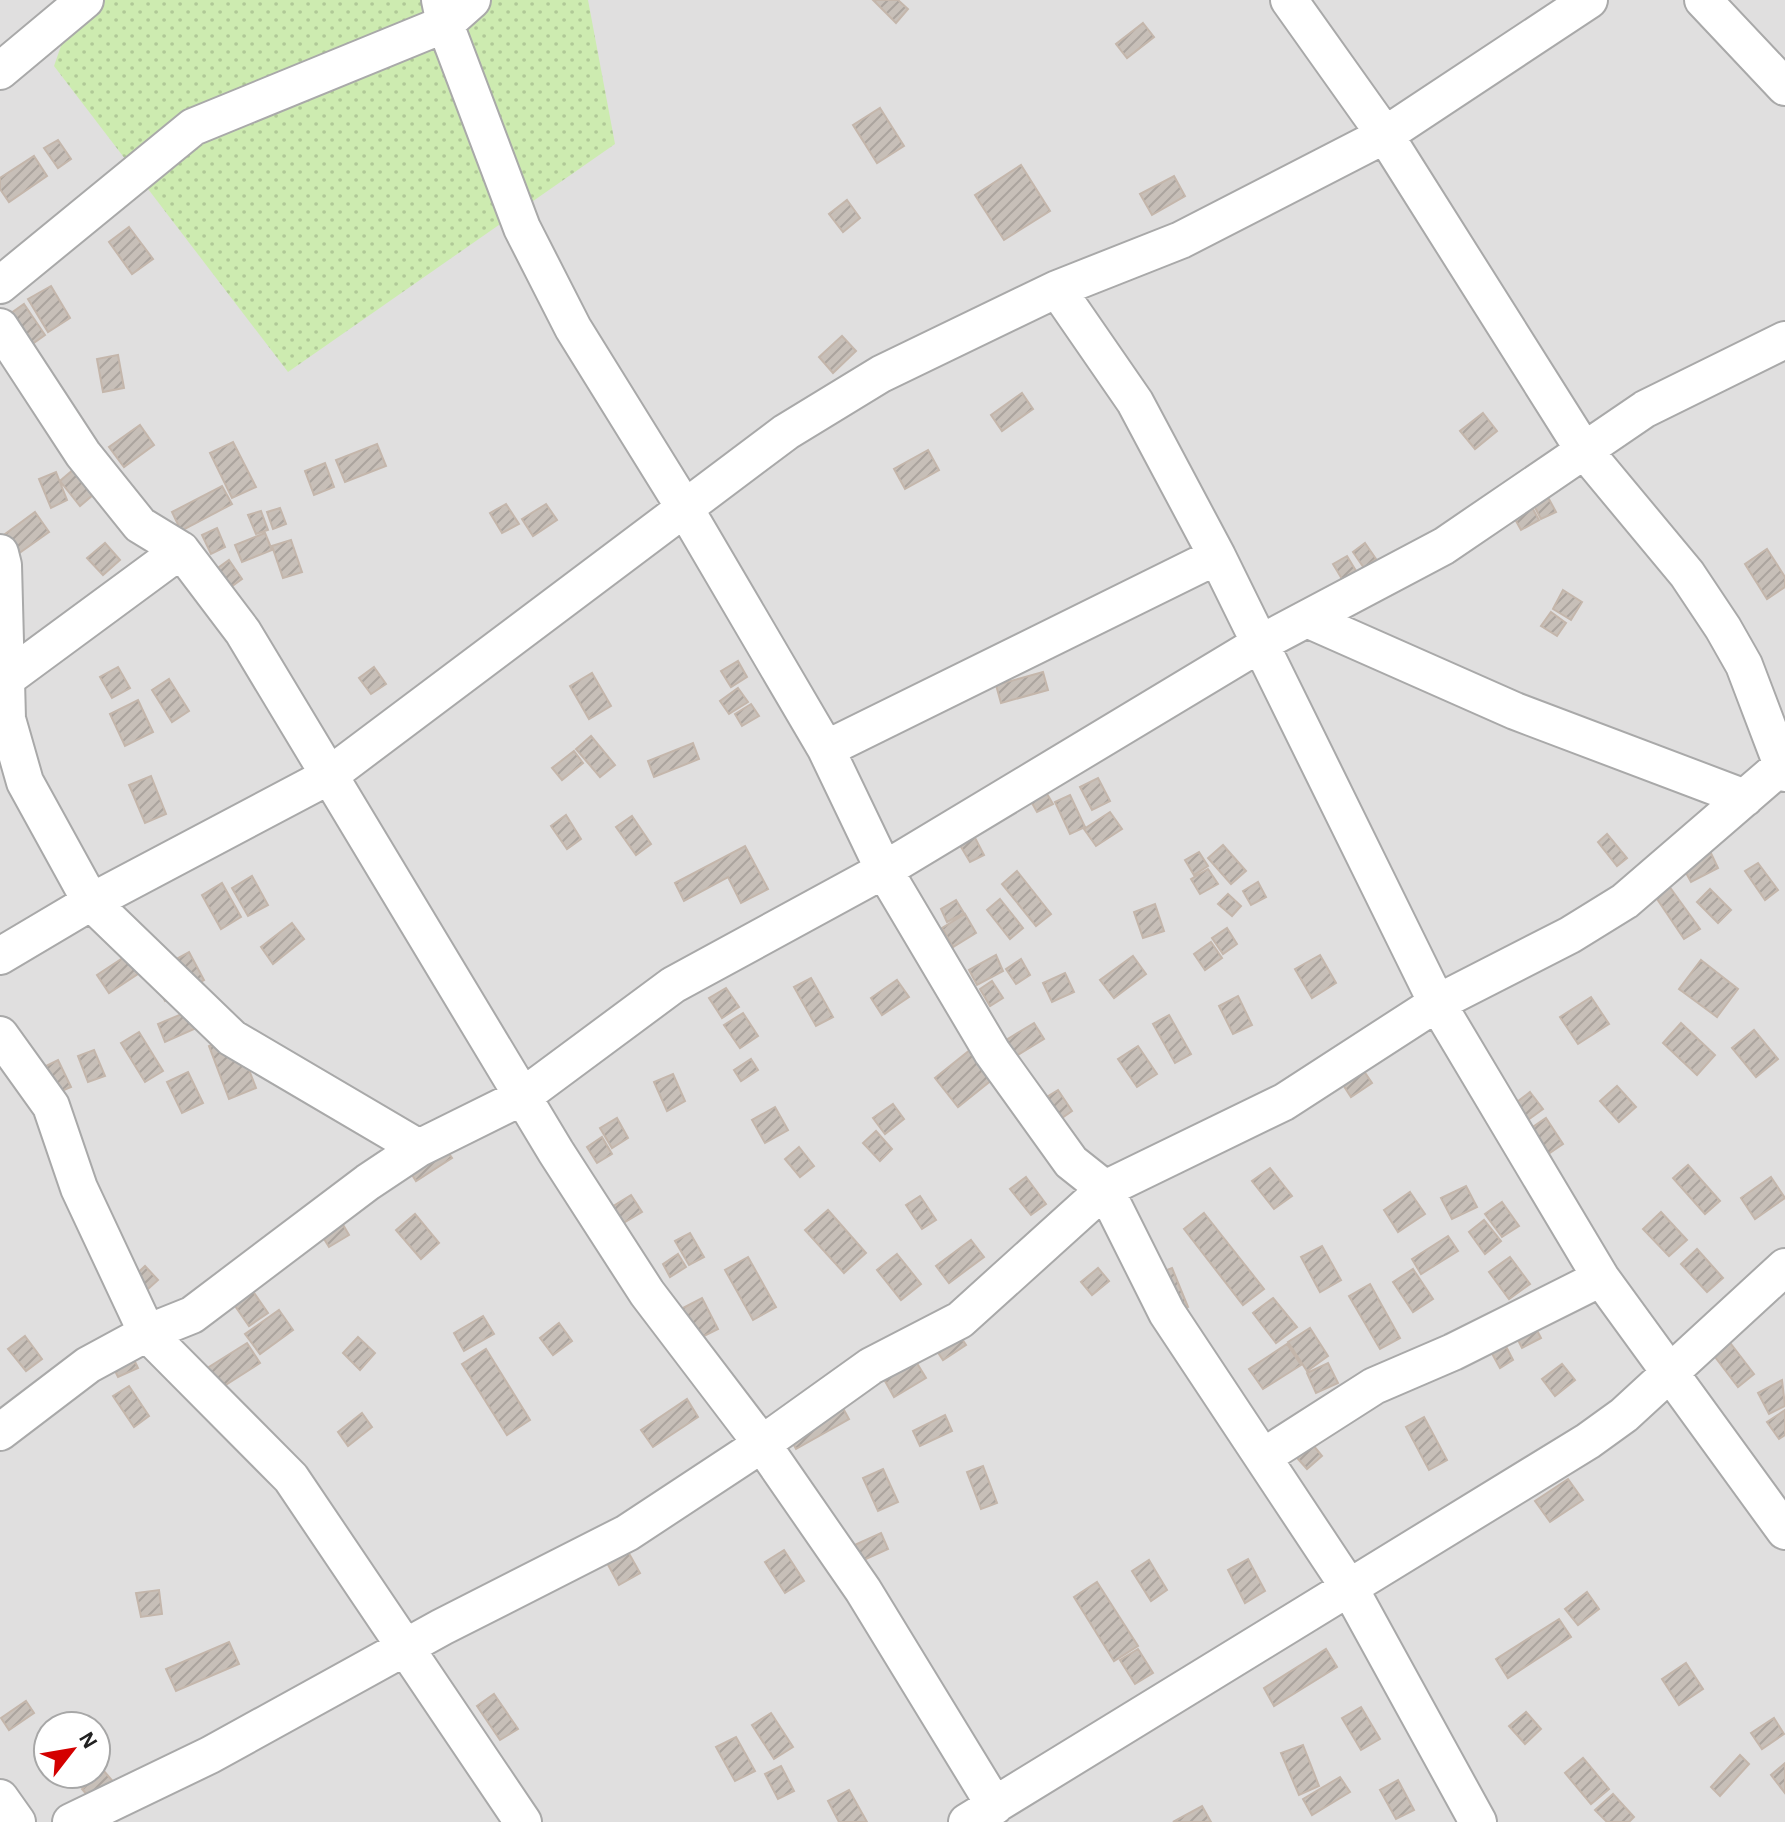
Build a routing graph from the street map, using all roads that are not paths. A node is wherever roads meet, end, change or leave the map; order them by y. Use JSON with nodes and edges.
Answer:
{"nodes":[{"id":1,"x":85,"y":0,"type":"edge"},
{"id":2,"x":472,"y":0,"type":"edge"},
{"id":3,"x":1289,"y":0,"type":"edge"},
{"id":4,"x":1589,"y":0,"type":"edge"},
{"id":5,"x":1703,"y":0,"type":"edge"},
{"id":6,"x":443,"y":12,"type":"edge"},
{"id":7,"x":0,"y":71,"type":"edge"},
{"id":8,"x":1785,"y":87,"type":"edge"},
{"id":9,"x":1385,"y":135,"type":"junction"},
{"id":10,"x":0,"y":285,"type":"edge"},
{"id":11,"x":1057,"y":289,"type":"junction"},
{"id":12,"x":0,"y":327,"type":"edge"},
{"id":13,"x":1785,"y":340,"type":"edge"},
{"id":14,"x":1583,"y":449,"type":"junction"},
{"id":15,"x":684,"y":507,"type":"junction"},
{"id":16,"x":181,"y":550,"type":"junction"},
{"id":17,"x":0,"y":553,"type":"edge"},
{"id":18,"x":1217,"y":556,"type":"junction"},
{"id":19,"x":1307,"y":619,"type":"junction"},
{"id":20,"x":1261,"y":643,"type":"junction"},
{"id":21,"x":6,"y":679,"type":"junction"},
{"id":22,"x":826,"y":749,"type":"junction"},
{"id":23,"x":1783,"y":767,"type":"edge"},
{"id":24,"x":327,"y":777,"type":"junction"},
{"id":25,"x":1745,"y":798,"type":"junction"},
{"id":26,"x":884,"y":870,"type":"junction"},
{"id":27,"x":91,"y":902,"type":"junction"},
{"id":28,"x":0,"y":956,"type":"edge"},
{"id":29,"x":1437,"y":1003,"type":"junction"},
{"id":30,"x":0,"y":1035,"type":"edge"},
{"id":31,"x":522,"y":1097,"type":"junction"},
{"id":32,"x":419,"y":1148,"type":"junction"},
{"id":33,"x":1105,"y":1189,"type":"junction"},
{"id":34,"x":1785,"y":1267,"type":"edge"},
{"id":35,"x":1601,"y":1278,"type":"junction"},
{"id":36,"x":147,"y":1333,"type":"junction"},
{"id":37,"x":1671,"y":1372,"type":"junction"},
{"id":38,"x":0,"y":1432,"type":"edge"},
{"id":39,"x":762,"y":1444,"type":"junction"},
{"id":40,"x":1263,"y":1457,"type":"junction"},
{"id":41,"x":1785,"y":1531,"type":"edge"},
{"id":42,"x":1350,"y":1589,"type":"junction"},
{"id":43,"x":405,"y":1647,"type":"junction"},
{"id":44,"x":0,"y":1798,"type":"edge"},
{"id":45,"x":981,"y":1816,"type":"edge"},
{"id":46,"x":17,"y":1822,"type":"edge"},
{"id":47,"x":71,"y":1822,"type":"edge"},
{"id":48,"x":523,"y":1822,"type":"edge"},
{"id":49,"x":1478,"y":1822,"type":"edge"}],
"edges":[{"from":1,"to":7,"type":"street"},
{"from":2,"to":6,"type":"street"},
{"from":3,"to":9,"type":"street"},
{"from":4,"to":9,"type":"street"},
{"from":5,"to":8,"type":"street"},
{"from":6,"to":10,"type":"street"},
{"from":6,"to":15,"type":"street"},
{"from":9,"to":11,"type":"street"},
{"from":9,"to":14,"type":"street"},
{"from":11,"to":15,"type":"street"},
{"from":11,"to":18,"type":"street"},
{"from":12,"to":16,"type":"street"},
{"from":13,"to":14,"type":"street"},
{"from":14,"to":19,"type":"street"},
{"from":14,"to":23,"type":"street"},
{"from":15,"to":22,"type":"street"},
{"from":15,"to":24,"type":"street"},
{"from":16,"to":21,"type":"street"},
{"from":16,"to":24,"type":"street"},
{"from":17,"to":21,"type":"street"},
{"from":18,"to":20,"type":"street"},
{"from":18,"to":22,"type":"street"},
{"from":19,"to":20,"type":"street"},
{"from":19,"to":25,"type":"street"},
{"from":20,"to":26,"type":"street"},
{"from":20,"to":29,"type":"street"},
{"from":21,"to":27,"type":"street"},
{"from":22,"to":26,"type":"street"},
{"from":23,"to":25,"type":"street"},
{"from":24,"to":27,"type":"street"},
{"from":24,"to":31,"type":"street"},
{"from":25,"to":29,"type":"street"},
{"from":26,"to":31,"type":"street"},
{"from":26,"to":33,"type":"street"},
{"from":27,"to":28,"type":"street"},
{"from":27,"to":32,"type":"street"},
{"from":29,"to":33,"type":"street"},
{"from":29,"to":35,"type":"street"},
{"from":30,"to":36,"type":"street"},
{"from":31,"to":32,"type":"street"},
{"from":31,"to":39,"type":"street"},
{"from":32,"to":36,"type":"street"},
{"from":33,"to":39,"type":"street"},
{"from":33,"to":40,"type":"street"},
{"from":34,"to":37,"type":"street"},
{"from":35,"to":37,"type":"street"},
{"from":35,"to":40,"type":"street"},
{"from":36,"to":38,"type":"street"},
{"from":36,"to":43,"type":"street"},
{"from":37,"to":41,"type":"street"},
{"from":37,"to":42,"type":"street"},
{"from":39,"to":43,"type":"street"},
{"from":39,"to":45,"type":"street"},
{"from":40,"to":42,"type":"street"},
{"from":42,"to":45,"type":"street"},
{"from":42,"to":49,"type":"street"},
{"from":43,"to":47,"type":"street"},
{"from":43,"to":48,"type":"street"},
{"from":44,"to":46,"type":"street"}]}
